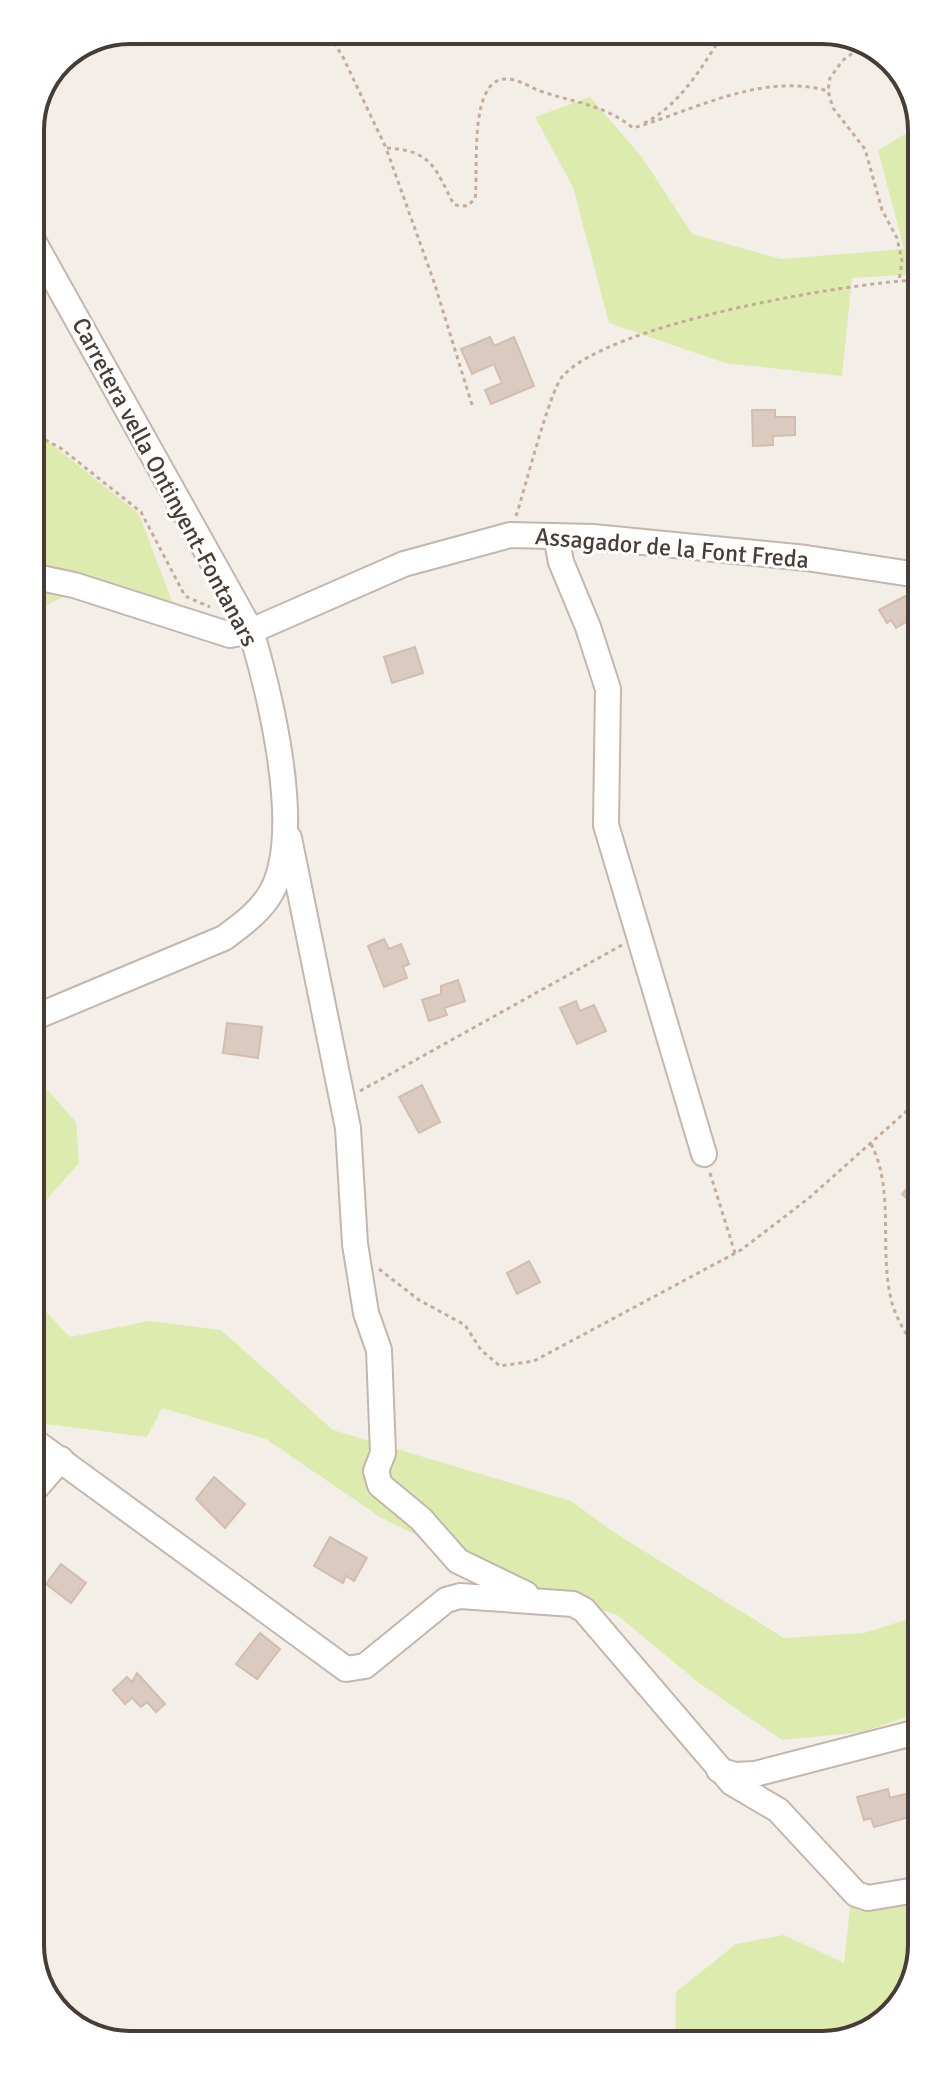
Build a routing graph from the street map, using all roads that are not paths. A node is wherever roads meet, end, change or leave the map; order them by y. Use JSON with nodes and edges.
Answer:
{"nodes":[{"id":1,"x":44,"y":260,"type":"edge"},
{"id":2,"x":556,"y":536,"type":"junction"},
{"id":3,"x":908,"y":573,"type":"edge"},
{"id":4,"x":44,"y":579,"type":"edge"},
{"id":5,"x":246,"y":623,"type":"junction"},
{"id":6,"x":285,"y":824,"type":"junction"},
{"id":7,"x":44,"y":1013,"type":"edge"},
{"id":8,"x":704,"y":1154,"type":"road end"},
{"id":9,"x":44,"y":1448,"type":"edge"},
{"id":10,"x":61,"y":1459,"type":"junction"},
{"id":11,"x":44,"y":1479,"type":"edge"},
{"id":12,"x":535,"y":1599,"type":"junction"},
{"id":13,"x":908,"y":1734,"type":"edge"},
{"id":14,"x":719,"y":1770,"type":"junction"},
{"id":15,"x":908,"y":1891,"type":"edge"}],
"edges":[{"from":1,"to":5,"type":"street","name":"Carretera vella Ontinyent-Fontanars"},
{"from":2,"to":3,"type":"street","name":"Assagador de la Font Freda"},
{"from":2,"to":5,"type":"street","name":"Assagador de la Font Freda"},
{"from":2,"to":8,"type":"street"},
{"from":4,"to":5,"type":"street"},
{"from":5,"to":6,"type":"street","name":"Carretera vella Ontinyent-Fontanars"},
{"from":6,"to":7,"type":"street","name":"Carretera vella Ontinyent-Fontanars"},
{"from":6,"to":12,"type":"street"},
{"from":9,"to":10,"type":"street"},
{"from":10,"to":11,"type":"street"},
{"from":10,"to":12,"type":"street"},
{"from":12,"to":14,"type":"street"},
{"from":13,"to":14,"type":"street"},
{"from":14,"to":15,"type":"street"}]}
